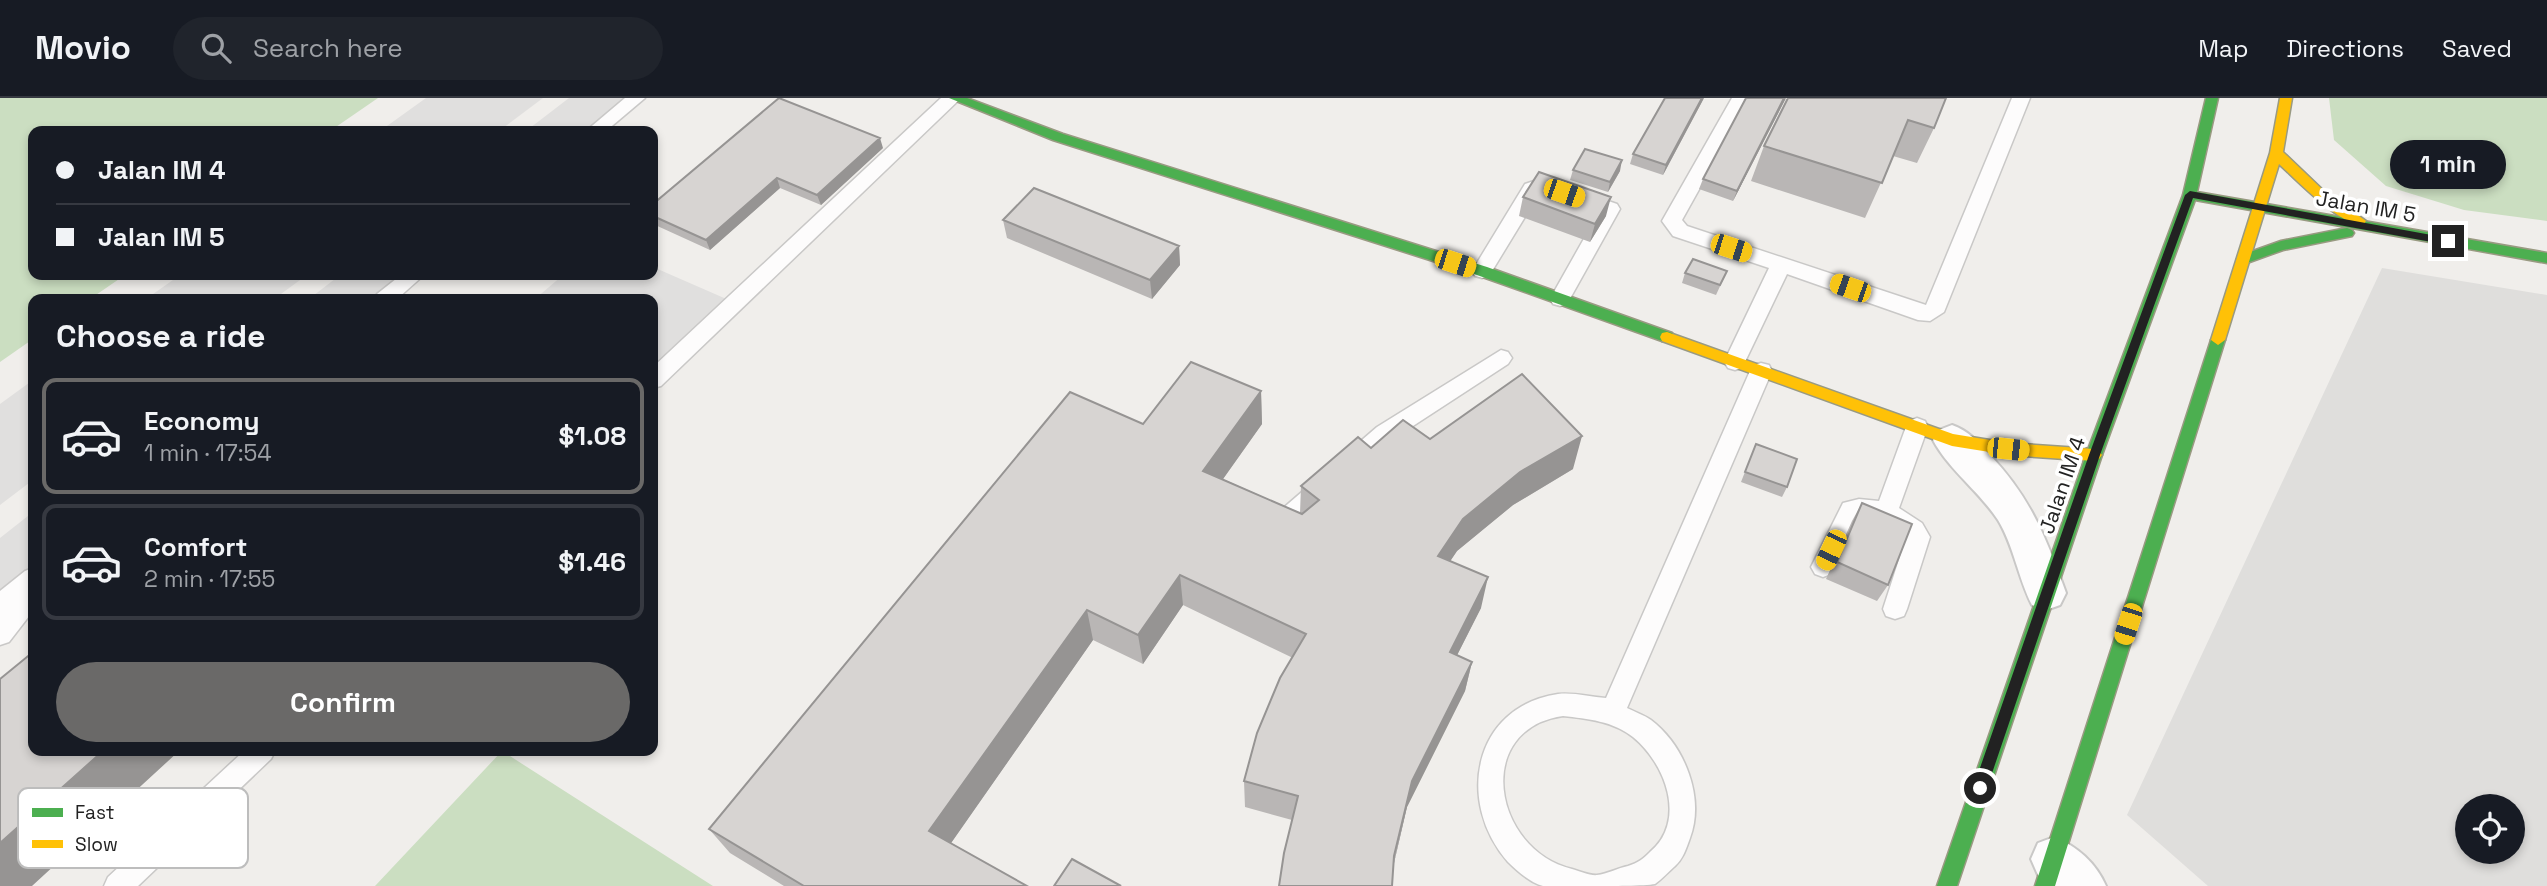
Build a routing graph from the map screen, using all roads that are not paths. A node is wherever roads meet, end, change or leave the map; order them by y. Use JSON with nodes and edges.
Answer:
{"nodes":[{"id":1,"x":636,"y":98,"type":"edge"},
{"id":2,"x":953,"y":98,"type":"edge"},
{"id":3,"x":1741,"y":98,"type":"edge"},
{"id":4,"x":2021,"y":98,"type":"edge"},
{"id":5,"x":2212,"y":98,"type":"edge"},
{"id":6,"x":2286,"y":98,"type":"edge"},
{"id":7,"x":601,"y":126,"type":"edge"},
{"id":8,"x":2276,"y":153,"type":"junction"},
{"id":9,"x":2190,"y":195,"type":"junction"},
{"id":10,"x":2260,"y":208,"type":"junction"},
{"id":11,"x":2373,"y":229,"type":"junction"},
{"id":12,"x":2547,"y":258,"type":"edge"},
{"id":13,"x":2244,"y":259,"type":"junction"},
{"id":14,"x":1781,"y":264,"type":"junction"},
{"id":15,"x":1482,"y":271,"type":"junction"},
{"id":16,"x":408,"y":280,"type":"edge"},
{"id":17,"x":390,"y":294,"type":"edge"},
{"id":18,"x":1559,"y":299,"type":"junction"},
{"id":19,"x":1501,"y":358,"type":"dead end"},
{"id":20,"x":1735,"y":362,"type":"junction"},
{"id":21,"x":1761,"y":371,"type":"junction"},
{"id":22,"x":658,"y":375,"type":"edge"},
{"id":23,"x":1917,"y":427,"type":"junction"},
{"id":24,"x":1952,"y":440,"type":"junction"},
{"id":25,"x":2094,"y":455,"type":"junction"},
{"id":26,"x":1886,"y":513,"type":"junction"},
{"id":27,"x":1289,"y":517,"type":"edge"},
{"id":28,"x":1824,"y":567,"type":"dead end"},
{"id":29,"x":28,"y":582,"type":"edge"},
{"id":30,"x":2046,"y":593,"type":"junction"},
{"id":31,"x":28,"y":599,"type":"edge"},
{"id":32,"x":0,"y":605,"type":"edge"},
{"id":33,"x":1895,"y":609,"type":"dead end"},
{"id":34,"x":0,"y":634,"type":"edge"},
{"id":35,"x":1614,"y":711,"type":"junction"},
{"id":36,"x":257,"y":756,"type":"edge"},
{"id":37,"x":223,"y":788,"type":"edge"},
{"id":38,"x":137,"y":868,"type":"edge"},
{"id":39,"x":2061,"y":877,"type":"edge"},
{"id":40,"x":118,"y":886,"type":"edge"},
{"id":41,"x":1589,"y":886,"type":"edge"},
{"id":42,"x":1603,"y":886,"type":"edge"},
{"id":43,"x":1947,"y":886,"type":"edge"}],
"edges":[{"from":1,"to":7,"type":"lane"},
{"from":2,"to":15,"type":"street"},
{"from":2,"to":22,"type":"lane"},
{"from":3,"to":14,"type":"lane"},
{"from":4,"to":14,"type":"lane"},
{"from":5,"to":9,"type":"street","name":"Jalan IM 4"},
{"from":6,"to":8,"type":"street"},
{"from":8,"to":10,"type":"street"},
{"from":8,"to":11,"type":"street"},
{"from":9,"to":10,"type":"street","name":"Jalan IM 5"},
{"from":9,"to":25,"type":"street","name":"Jalan IM 4"},
{"from":10,"to":11,"type":"street","name":"Jalan IM 5"},
{"from":10,"to":13,"type":"street"},
{"from":11,"to":12,"type":"street","name":"Jalan IM 5"},
{"from":11,"to":13,"type":"street"},
{"from":13,"to":39,"type":"street"},
{"from":14,"to":20,"type":"lane"},
{"from":15,"to":18,"type":"street"},
{"from":15,"to":18,"type":"lane"},
{"from":16,"to":17,"type":"lane"},
{"from":18,"to":20,"type":"street"},
{"from":19,"to":27,"type":"lane"},
{"from":20,"to":21,"type":"street"},
{"from":21,"to":23,"type":"street"},
{"from":21,"to":35,"type":"lane"},
{"from":23,"to":24,"type":"street"},
{"from":23,"to":26,"type":"lane"},
{"from":24,"to":25,"type":"street"},
{"from":24,"to":30,"type":"street"},
{"from":25,"to":30,"type":"street","name":"Jalan IM 4"},
{"from":26,"to":28,"type":"lane"},
{"from":26,"to":33,"type":"lane"},
{"from":29,"to":32,"type":"lane"},
{"from":30,"to":43,"type":"street","name":"Jalan IM 4"},
{"from":31,"to":34,"type":"lane"},
{"from":35,"to":41,"type":"lane"},
{"from":35,"to":42,"type":"lane"},
{"from":36,"to":37,"type":"lane"},
{"from":38,"to":40,"type":"lane"}]}
